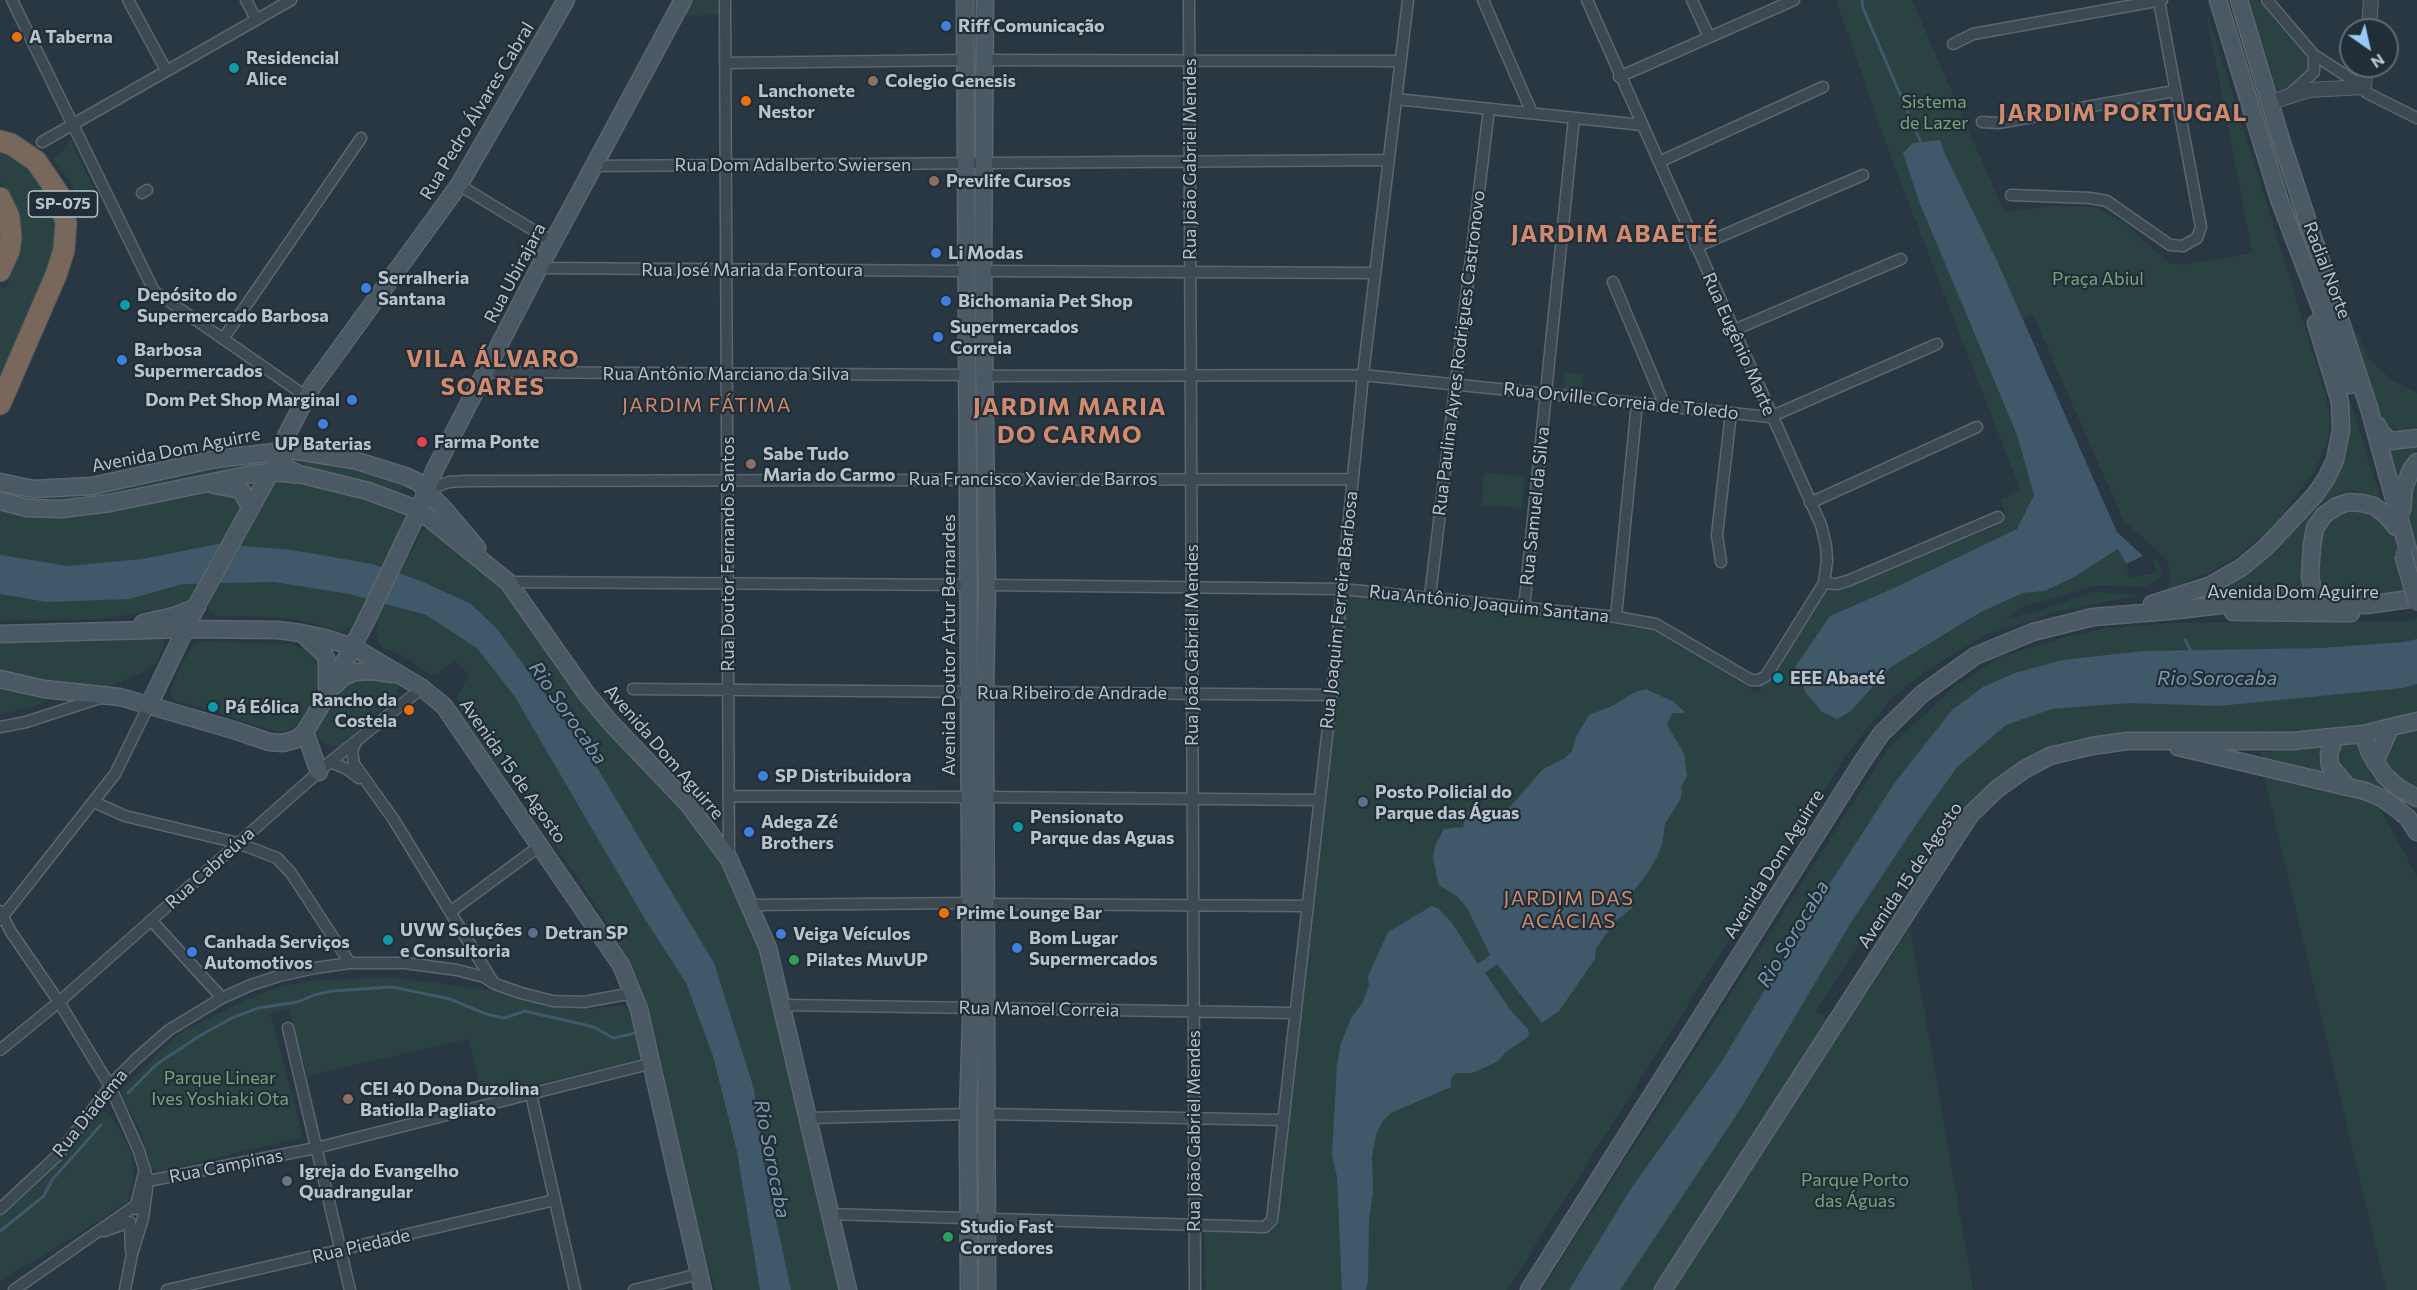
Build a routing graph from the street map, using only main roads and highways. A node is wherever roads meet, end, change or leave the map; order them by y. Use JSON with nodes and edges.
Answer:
{"nodes":[{"id":1,"x":566,"y":0,"type":"edge"},
{"id":2,"x":683,"y":0,"type":"edge"},
{"id":3,"x":965,"y":0,"type":"edge"},
{"id":4,"x":984,"y":0,"type":"edge"},
{"id":5,"x":2218,"y":0,"type":"edge"},
{"id":6,"x":2239,"y":0,"type":"edge"},
{"id":7,"x":2227,"y":33,"type":"junction"},
{"id":8,"x":2277,"y":99,"type":"junction"},
{"id":9,"x":0,"y":141,"type":"edge"},
{"id":10,"x":0,"y":198,"type":"edge"},
{"id":11,"x":2279,"y":199,"type":"junction"},
{"id":12,"x":0,"y":271,"type":"edge"},
{"id":13,"x":976,"y":376,"type":"junction"},
{"id":14,"x":0,"y":404,"type":"edge"},
{"id":15,"x":2369,"y":408,"type":"junction"},
{"id":16,"x":2417,"y":438,"type":"edge"},
{"id":17,"x":282,"y":450,"type":"junction"},
{"id":18,"x":2417,"y":462,"type":"edge"},
{"id":19,"x":271,"y":472,"type":"junction"},
{"id":20,"x":303,"y":475,"type":"junction"},
{"id":21,"x":0,"y":482,"type":"edge"},
{"id":22,"x":198,"y":485,"type":"junction"},
{"id":23,"x":427,"y":490,"type":"junction"},
{"id":24,"x":0,"y":501,"type":"edge"},
{"id":25,"x":248,"y":510,"type":"junction"},
{"id":26,"x":419,"y":510,"type":"junction"},
{"id":27,"x":2399,"y":526,"type":"junction"},
{"id":28,"x":2406,"y":553,"type":"junction"},
{"id":29,"x":495,"y":570,"type":"junction"},
{"id":30,"x":2310,"y":576,"type":"junction"},
{"id":31,"x":2417,"y":583,"type":"edge"},
{"id":32,"x":2417,"y":598,"type":"edge"},
{"id":33,"x":2310,"y":600,"type":"junction"},
{"id":34,"x":2328,"y":602,"type":"junction"},
{"id":35,"x":197,"y":605,"type":"junction"},
{"id":36,"x":2417,"y":605,"type":"edge"},
{"id":37,"x":2169,"y":611,"type":"junction"},
{"id":38,"x":2257,"y":613,"type":"junction"},
{"id":39,"x":2093,"y":617,"type":"junction"},
{"id":40,"x":185,"y":629,"type":"junction"},
{"id":41,"x":104,"y":631,"type":"junction"},
{"id":42,"x":301,"y":633,"type":"junction"},
{"id":43,"x":0,"y":634,"type":"edge"},
{"id":44,"x":356,"y":640,"type":"junction"},
{"id":45,"x":399,"y":675,"type":"junction"},
{"id":46,"x":0,"y":679,"type":"edge"},
{"id":47,"x":976,"y":692,"type":"junction"},
{"id":48,"x":327,"y":695,"type":"junction"},
{"id":49,"x":149,"y":705,"type":"junction"},
{"id":50,"x":2417,"y":722,"type":"edge"},
{"id":51,"x":2390,"y":728,"type":"junction"},
{"id":52,"x":305,"y":732,"type":"junction"},
{"id":53,"x":2364,"y":734,"type":"junction"},
{"id":54,"x":2335,"y":737,"type":"junction"},
{"id":55,"x":2157,"y":741,"type":"junction"},
{"id":56,"x":2375,"y":762,"type":"junction"},
{"id":57,"x":324,"y":767,"type":"road end"},
{"id":58,"x":2348,"y":787,"type":"junction"},
{"id":59,"x":2417,"y":798,"type":"edge"},
{"id":60,"x":2417,"y":832,"type":"edge"},
{"id":61,"x":978,"y":1008,"type":"junction"},
{"id":62,"x":701,"y":1282,"type":"edge"},
{"id":63,"x":848,"y":1290,"type":"edge"},
{"id":64,"x":969,"y":1290,"type":"edge"},
{"id":65,"x":987,"y":1290,"type":"edge"},
{"id":66,"x":1529,"y":1290,"type":"edge"},
{"id":67,"x":1663,"y":1290,"type":"edge"}],
"edges":[{"from":1,"to":17,"type":"main road","name":"Rua Pedro Álvares Cabral"},
{"from":2,"to":23,"type":"main road","name":"Rua Ubirajara"},
{"from":3,"to":13,"type":"main road","name":"Avenida Doutor Artur Bernardes"},
{"from":4,"to":13,"type":"main road","name":"Avenida Doutor Artur Bernardes"},
{"from":5,"to":7,"type":"main road","name":"Radial Norte"},
{"from":6,"to":8,"type":"main road","name":"Radial Norte"},
{"from":7,"to":8,"type":"main road"},
{"from":7,"to":11,"type":"main road","name":"Radial Norte"},
{"from":8,"to":15,"type":"main road","name":"Radial Norte"},
{"from":9,"to":14,"type":"highway","number":"SP-075"},
{"from":10,"to":12,"type":"highway","number":"SP-075"},
{"from":11,"to":27,"type":"main road","name":"Radial Norte"},
{"from":11,"to":39,"type":"main road"},
{"from":13,"to":47,"type":"main road","name":"Avenida Doutor Artur Bernardes"},
{"from":13,"to":47,"type":"main road","name":"Avenida Doutor Artur Bernardes"},
{"from":15,"to":16,"type":"main road"},
{"from":15,"to":27,"type":"main road","name":"Radial Norte"},
{"from":17,"to":19,"type":"main road","name":"Rua Pedro Álvares Cabral"},
{"from":17,"to":20,"type":"main road"},
{"from":17,"to":21,"type":"main road","name":"Avenida Dom Aguirre"},
{"from":17,"to":23,"type":"main road","name":"Avenida Dom Aguirre"},
{"from":18,"to":27,"type":"main road"},
{"from":19,"to":20,"type":"main road","name":"Avenida Dom Aguirre"},
{"from":19,"to":22,"type":"main road","name":"Avenida Dom Aguirre"},
{"from":19,"to":25,"type":"main road","name":"Rua Pedro Álvares Cabral"},
{"from":20,"to":26,"type":"main road","name":"Avenida Dom Aguirre"},
{"from":22,"to":24,"type":"main road","name":"Avenida Dom Aguirre"},
{"from":22,"to":25,"type":"main road"},
{"from":23,"to":26,"type":"main road","name":"Rua Ubirajara"},
{"from":23,"to":29,"type":"main road","name":"Avenida Dom Aguirre"},
{"from":25,"to":35,"type":"main road","name":"Rua Pedro Álvares Cabral"},
{"from":26,"to":29,"type":"main road","name":"Avenida Dom Aguirre"},
{"from":26,"to":44,"type":"main road","name":"Rua Ubirajara"},
{"from":27,"to":28,"type":"main road","name":"Radial Norte"},
{"from":27,"to":30,"type":"main road"},
{"from":28,"to":31,"type":"main road"},
{"from":28,"to":36,"type":"main road","bridge":true},
{"from":29,"to":63,"type":"main road","name":"Avenida Dom Aguirre"},
{"from":30,"to":33,"type":"main road"},
{"from":30,"to":34,"type":"main road"},
{"from":32,"to":34,"type":"main road","name":"Avenida Dom Aguirre"},
{"from":33,"to":34,"type":"main road","name":"Avenida Dom Aguirre"},
{"from":33,"to":37,"type":"main road","name":"Avenida Dom Aguirre"},
{"from":33,"to":38,"type":"main road"},
{"from":35,"to":40,"type":"main road","name":"Rua Pedro Álvares Cabral"},
{"from":35,"to":41,"type":"main road"},
{"from":36,"to":38,"type":"main road","name":"Avenida Dom Aguirre"},
{"from":37,"to":38,"type":"main road","name":"Avenida Dom Aguirre"},
{"from":37,"to":39,"type":"main road","name":"Avenida Dom Aguirre"},
{"from":39,"to":66,"type":"main road","name":"Avenida Dom Aguirre"},
{"from":40,"to":41,"type":"main road","name":"Avenida 15 de Agosto"},
{"from":40,"to":42,"type":"main road","name":"Avenida 15 de Agosto"},
{"from":40,"to":49,"type":"main road","name":"Rua Pedro Álvares Cabral"},
{"from":41,"to":43,"type":"main road","name":"Avenida 15 de Agosto"},
{"from":42,"to":44,"type":"main road","name":"Avenida 15 de Agosto"},
{"from":42,"to":48,"type":"main road"},
{"from":44,"to":45,"type":"main road","name":"Avenida 15 de Agosto"},
{"from":44,"to":48,"type":"main road","name":"Rua Ubirajara"},
{"from":45,"to":48,"type":"main road"},
{"from":45,"to":62,"type":"main road","name":"Avenida 15 de Agosto"},
{"from":46,"to":49,"type":"main road"},
{"from":47,"to":61,"type":"main road","name":"Avenida Doutor Artur Bernardes"},
{"from":48,"to":52,"type":"main road"},
{"from":49,"to":52,"type":"main road"},
{"from":50,"to":51,"type":"main road","name":"Avenida 15 de Agosto"},
{"from":51,"to":53,"type":"main road","name":"Avenida 15 de Agosto"},
{"from":51,"to":56,"type":"main road"},
{"from":52,"to":57,"type":"main road"},
{"from":53,"to":54,"type":"main road","name":"Avenida 15 de Agosto"},
{"from":53,"to":56,"type":"main road"},
{"from":54,"to":55,"type":"main road","name":"Avenida 15 de Agosto"},
{"from":54,"to":58,"type":"main road"},
{"from":55,"to":58,"type":"main road"},
{"from":55,"to":67,"type":"main road","name":"Avenida 15 de Agosto"},
{"from":56,"to":59,"type":"main road"},
{"from":58,"to":60,"type":"main road"},
{"from":61,"to":64,"type":"main road","name":"Avenida Doutor Artur Bernardes"},
{"from":61,"to":65,"type":"main road","name":"Avenida Doutor Artur Bernardes"}]}
